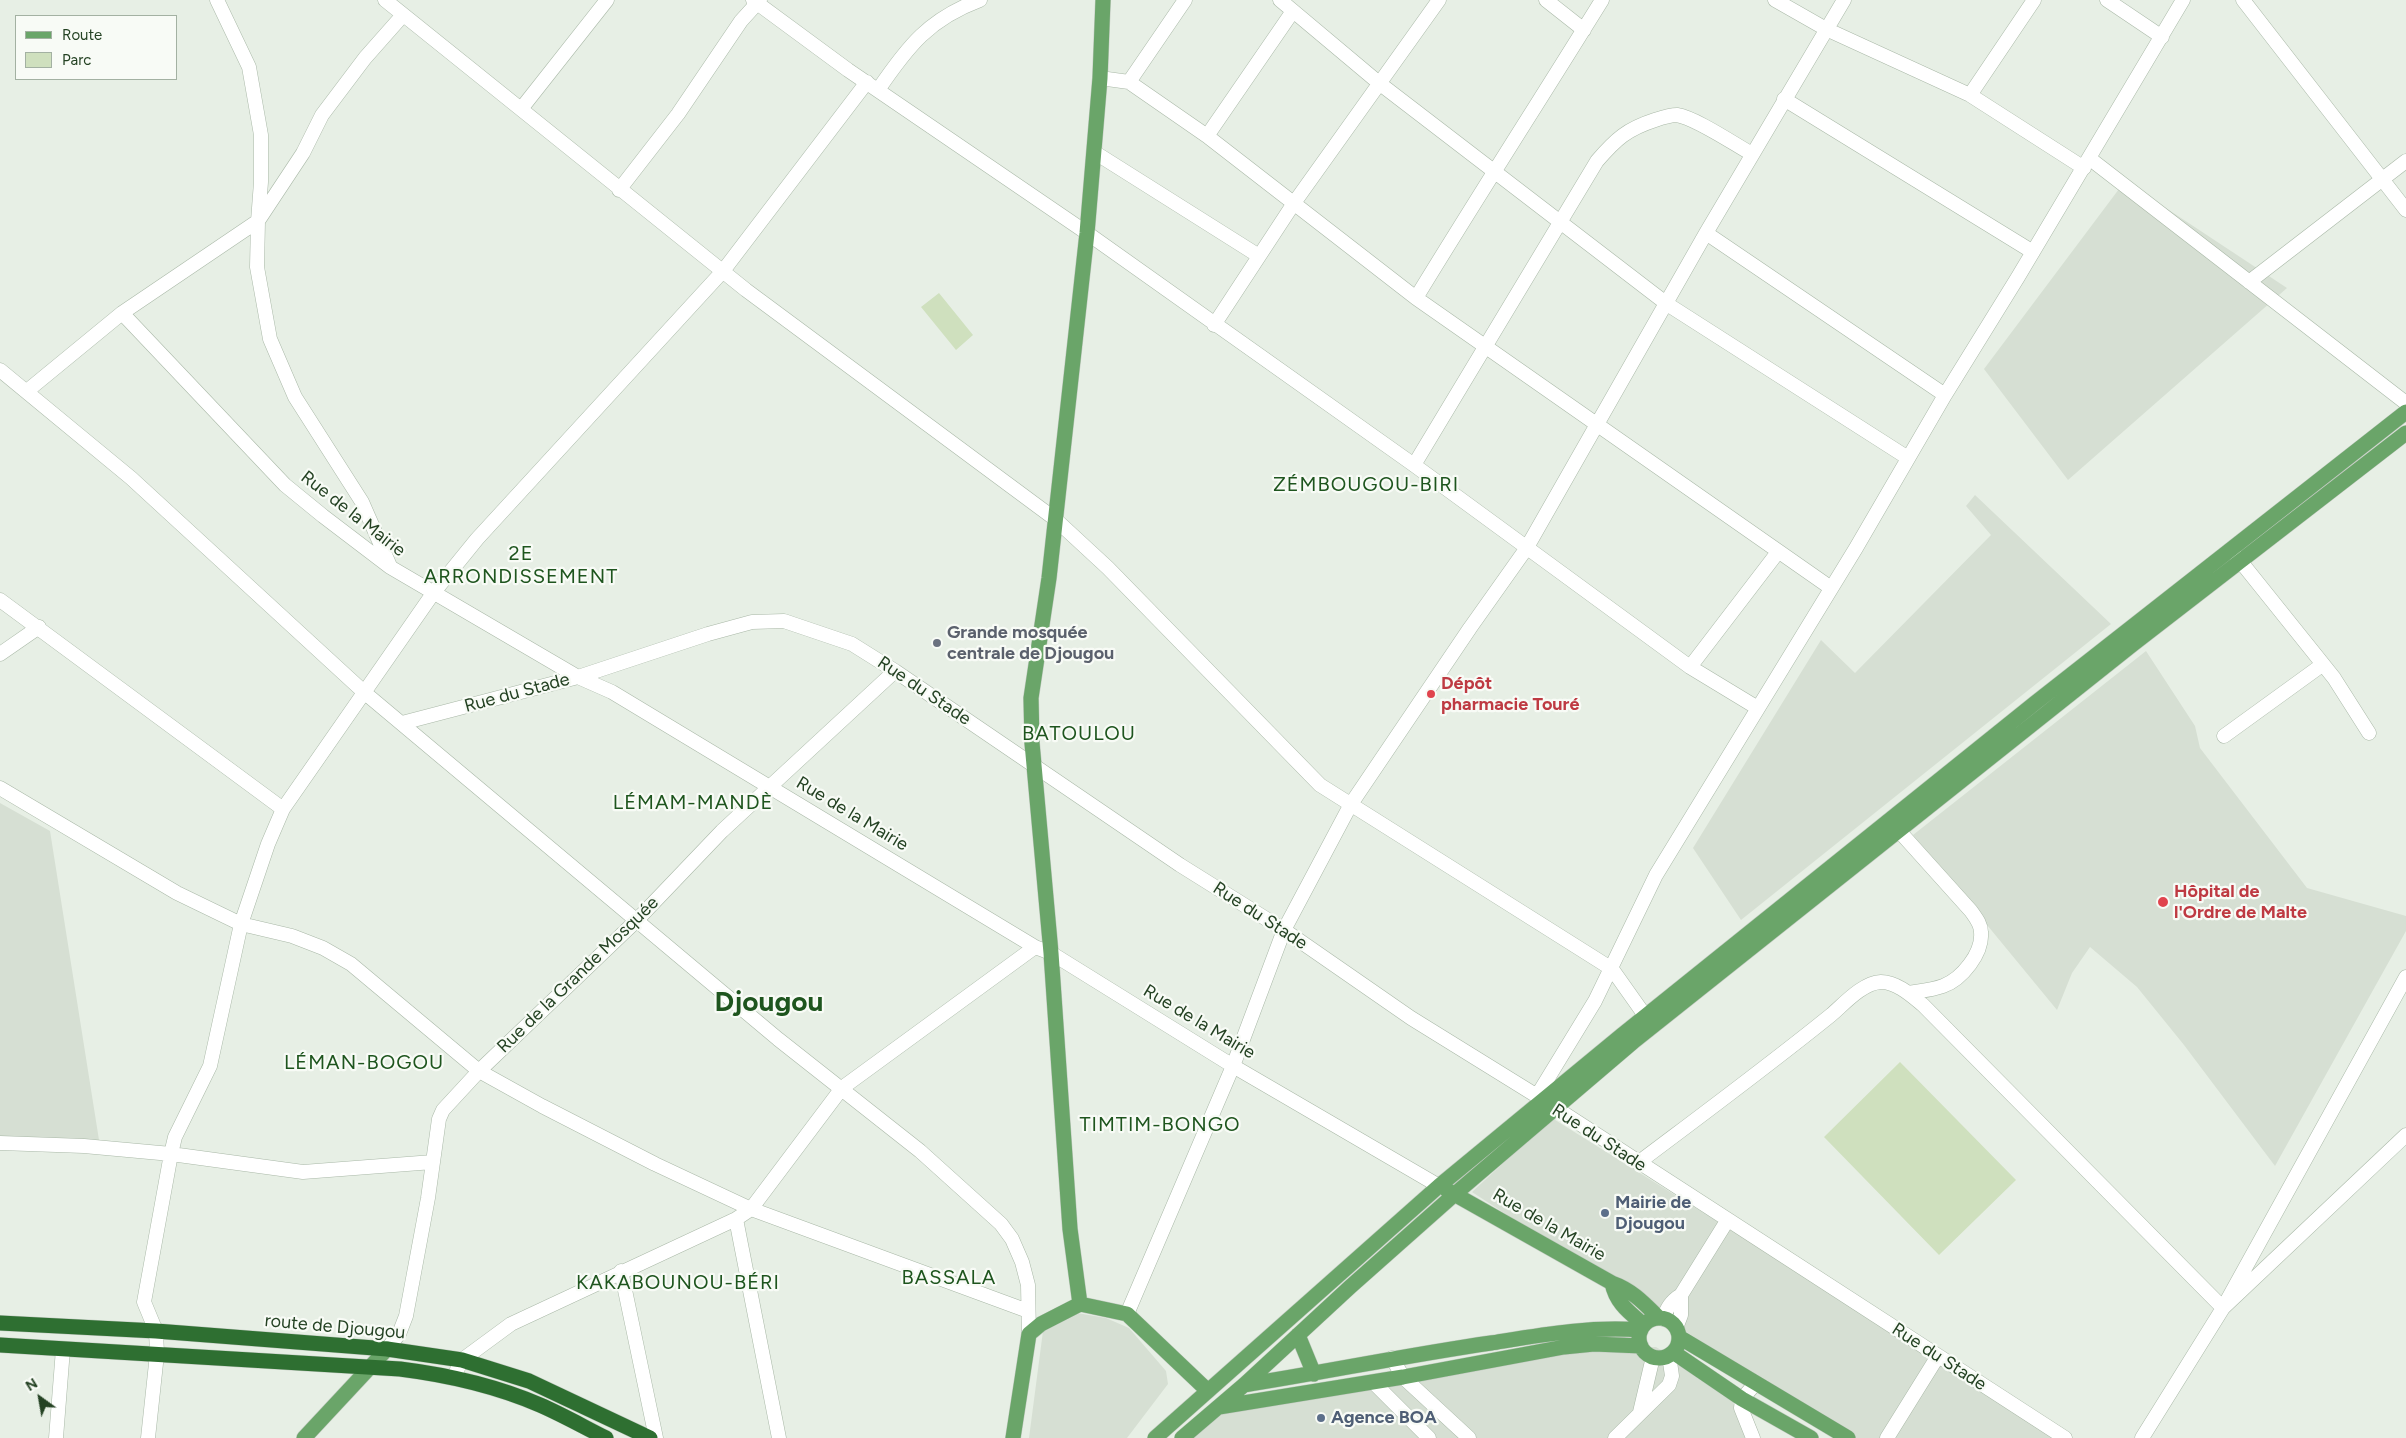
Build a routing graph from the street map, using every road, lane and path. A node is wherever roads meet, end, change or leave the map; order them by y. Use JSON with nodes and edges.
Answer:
{"nodes":[{"id":1,"x":217,"y":0,"type":"edge"},
{"id":2,"x":385,"y":0,"type":"edge"},
{"id":3,"x":607,"y":0,"type":"edge"},
{"id":4,"x":980,"y":0,"type":"edge"},
{"id":5,"x":1103,"y":0,"type":"edge"},
{"id":6,"x":1184,"y":0,"type":"edge"},
{"id":7,"x":1280,"y":0,"type":"edge"},
{"id":8,"x":1546,"y":0,"type":"edge"},
{"id":9,"x":1602,"y":0,"type":"edge"},
{"id":10,"x":1775,"y":0,"type":"edge"},
{"id":11,"x":1844,"y":0,"type":"edge"},
{"id":12,"x":2034,"y":0,"type":"edge"},
{"id":13,"x":2107,"y":0,"type":"edge"},
{"id":14,"x":2183,"y":0,"type":"edge"},
{"id":15,"x":2243,"y":0,"type":"edge"},
{"id":16,"x":757,"y":1,"type":"edge"},
{"id":17,"x":1437,"y":1,"type":"edge"},
{"id":18,"x":955,"y":4,"type":"edge"},
{"id":19,"x":1293,"y":11,"type":"junction"},
{"id":20,"x":403,"y":15,"type":"junction"},
{"id":21,"x":1584,"y":30,"type":"junction"},
{"id":22,"x":1826,"y":30,"type":"junction"},
{"id":23,"x":2162,"y":37,"type":"junction"},
{"id":24,"x":1100,"y":78,"type":"junction"},
{"id":25,"x":1129,"y":82,"type":"junction"},
{"id":26,"x":1380,"y":82,"type":"junction"},
{"id":27,"x":872,"y":86,"type":"junction"},
{"id":28,"x":1970,"y":95,"type":"junction"},
{"id":29,"x":1784,"y":99,"type":"junction"},
{"id":30,"x":521,"y":108,"type":"junction"},
{"id":31,"x":1207,"y":136,"type":"junction"},
{"id":32,"x":1094,"y":152,"type":"junction"},
{"id":33,"x":1752,"y":154,"type":"junction"},
{"id":34,"x":2406,"y":160,"type":"edge"},
{"id":35,"x":2086,"y":163,"type":"junction"},
{"id":36,"x":1496,"y":171,"type":"junction"},
{"id":37,"x":2382,"y":180,"type":"junction"},
{"id":38,"x":619,"y":190,"type":"junction"},
{"id":39,"x":1294,"y":203,"type":"junction"},
{"id":40,"x":2406,"y":210,"type":"edge"},
{"id":41,"x":1560,"y":221,"type":"junction"},
{"id":42,"x":258,"y":222,"type":"junction"},
{"id":43,"x":1087,"y":233,"type":"junction"},
{"id":44,"x":1706,"y":233,"type":"junction"},
{"id":45,"x":2033,"y":252,"type":"junction"},
{"id":46,"x":1259,"y":256,"type":"junction"},
{"id":47,"x":723,"y":271,"type":"junction"},
{"id":48,"x":2249,"y":282,"type":"junction"},
{"id":49,"x":1416,"y":298,"type":"junction"},
{"id":50,"x":1667,"y":304,"type":"junction"},
{"id":51,"x":122,"y":313,"type":"junction"},
{"id":52,"x":1214,"y":325,"type":"junction"},
{"id":53,"x":1484,"y":346,"type":"junction"},
{"id":54,"x":0,"y":370,"type":"edge"},
{"id":55,"x":27,"y":391,"type":"junction"},
{"id":56,"x":1945,"y":395,"type":"junction"},
{"id":57,"x":2406,"y":403,"type":"edge"},
{"id":58,"x":2406,"y":412,"type":"edge"},
{"id":59,"x":1599,"y":424,"type":"junction"},
{"id":60,"x":2406,"y":433,"type":"edge"},
{"id":61,"x":1908,"y":458,"type":"junction"},
{"id":62,"x":1414,"y":465,"type":"junction"},
{"id":63,"x":1055,"y":519,"type":"junction"},
{"id":64,"x":1526,"y":549,"type":"junction"},
{"id":65,"x":2231,"y":549,"type":"junction"},
{"id":66,"x":1778,"y":552,"type":"junction"},
{"id":67,"x":2241,"y":562,"type":"junction"},
{"id":68,"x":390,"y":567,"type":"junction"},
{"id":69,"x":1831,"y":588,"type":"junction"},
{"id":70,"x":434,"y":592,"type":"junction"},
{"id":71,"x":0,"y":600,"type":"edge"},
{"id":72,"x":39,"y":627,"type":"junction"},
{"id":73,"x":0,"y":654,"type":"edge"},
{"id":74,"x":2322,"y":665,"type":"junction"},
{"id":75,"x":1690,"y":667,"type":"junction"},
{"id":76,"x":895,"y":671,"type":"junction"},
{"id":77,"x":578,"y":677,"type":"junction"},
{"id":78,"x":365,"y":693,"type":"junction"},
{"id":79,"x":1756,"y":707,"type":"junction"},
{"id":80,"x":402,"y":723,"type":"junction"},
{"id":81,"x":2369,"y":733,"type":"dead end"},
{"id":82,"x":2224,"y":736,"type":"dead end"},
{"id":83,"x":1035,"y":766,"type":"junction"},
{"id":84,"x":770,"y":787,"type":"junction"},
{"id":85,"x":0,"y":788,"type":"edge"},
{"id":86,"x":1351,"y":804,"type":"junction"},
{"id":87,"x":283,"y":809,"type":"junction"},
{"id":88,"x":1900,"y":832,"type":"junction"},
{"id":89,"x":637,"y":920,"type":"junction"},
{"id":90,"x":241,"y":924,"type":"junction"},
{"id":91,"x":1284,"y":930,"type":"junction"},
{"id":92,"x":1035,"y":947,"type":"junction"},
{"id":93,"x":1051,"y":954,"type":"junction"},
{"id":94,"x":1612,"y":969,"type":"junction"},
{"id":95,"x":2406,"y":977,"type":"edge"},
{"id":96,"x":1908,"y":993,"type":"junction"},
{"id":97,"x":1647,"y":1023,"type":"junction"},
{"id":98,"x":1233,"y":1066,"type":"junction"},
{"id":99,"x":479,"y":1071,"type":"junction"},
{"id":100,"x":842,"y":1088,"type":"junction"},
{"id":101,"x":1545,"y":1102,"type":"junction"},
{"id":102,"x":2406,"y":1135,"type":"edge"},
{"id":103,"x":0,"y":1144,"type":"edge"},
{"id":104,"x":171,"y":1154,"type":"junction"},
{"id":105,"x":433,"y":1162,"type":"junction"},
{"id":106,"x":1638,"y":1163,"type":"junction"},
{"id":107,"x":1439,"y":1186,"type":"junction"},
{"id":108,"x":1456,"y":1193,"type":"junction"},
{"id":109,"x":751,"y":1209,"type":"junction"},
{"id":110,"x":736,"y":1219,"type":"junction"},
{"id":111,"x":1727,"y":1221,"type":"junction"},
{"id":112,"x":621,"y":1272,"type":"junction"},
{"id":113,"x":1612,"y":1283,"type":"junction"},
{"id":114,"x":1681,"y":1295,"type":"junction"},
{"id":115,"x":1080,"y":1304,"type":"junction"},
{"id":116,"x":2223,"y":1308,"type":"junction"},
{"id":117,"x":1028,"y":1311,"type":"junction"},
{"id":118,"x":1127,"y":1314,"type":"junction"},
{"id":119,"x":1661,"y":1318,"type":"junction"},
{"id":120,"x":0,"y":1323,"type":"edge"},
{"id":121,"x":1642,"y":1327,"type":"junction"},
{"id":122,"x":156,"y":1331,"type":"junction"},
{"id":123,"x":1678,"y":1332,"type":"junction"},
{"id":124,"x":1029,"y":1334,"type":"junction"},
{"id":125,"x":1298,"y":1335,"type":"junction"},
{"id":126,"x":0,"y":1346,"type":"edge"},
{"id":127,"x":1641,"y":1346,"type":"junction"},
{"id":128,"x":63,"y":1349,"type":"junction"},
{"id":129,"x":387,"y":1349,"type":"junction"},
{"id":130,"x":157,"y":1354,"type":"junction"},
{"id":131,"x":1671,"y":1354,"type":"junction"},
{"id":132,"x":1938,"y":1356,"type":"junction"},
{"id":133,"x":1652,"y":1357,"type":"junction"},
{"id":134,"x":1392,"y":1358,"type":"junction"},
{"id":135,"x":462,"y":1360,"type":"junction"},
{"id":136,"x":372,"y":1367,"type":"junction"},
{"id":137,"x":1314,"y":1374,"type":"junction"},
{"id":138,"x":1403,"y":1377,"type":"junction"},
{"id":139,"x":453,"y":1378,"type":"junction"},
{"id":140,"x":1373,"y":1382,"type":"junction"},
{"id":141,"x":1755,"y":1384,"type":"junction"},
{"id":142,"x":1244,"y":1385,"type":"junction"},
{"id":143,"x":1208,"y":1391,"type":"junction"},
{"id":144,"x":1742,"y":1399,"type":"junction"},
{"id":145,"x":1219,"y":1407,"type":"junction"},
{"id":146,"x":1640,"y":1412,"type":"junction"},
{"id":147,"x":1160,"y":1436,"type":"edge"},
{"id":148,"x":56,"y":1438,"type":"edge"},
{"id":149,"x":148,"y":1438,"type":"edge"},
{"id":150,"x":304,"y":1438,"type":"edge"},
{"id":151,"x":606,"y":1438,"type":"edge"},
{"id":152,"x":650,"y":1438,"type":"edge"},
{"id":153,"x":656,"y":1438,"type":"edge"},
{"id":154,"x":779,"y":1438,"type":"edge"},
{"id":155,"x":1014,"y":1438,"type":"edge"},
{"id":156,"x":1182,"y":1438,"type":"edge"},
{"id":157,"x":1428,"y":1438,"type":"edge"},
{"id":158,"x":1468,"y":1438,"type":"edge"},
{"id":159,"x":1615,"y":1438,"type":"edge"},
{"id":160,"x":1753,"y":1438,"type":"edge"},
{"id":161,"x":1811,"y":1438,"type":"edge"},
{"id":162,"x":1848,"y":1438,"type":"edge"},
{"id":163,"x":1887,"y":1438,"type":"edge"},
{"id":164,"x":2065,"y":1438,"type":"edge"},
{"id":165,"x":2142,"y":1438,"type":"edge"}],
"edges":[{"from":1,"to":42,"type":"street"},
{"from":2,"to":20,"type":"street"},
{"from":3,"to":30,"type":"street"},
{"from":4,"to":18,"type":"street"},
{"from":5,"to":24,"type":"main road"},
{"from":6,"to":25,"type":"street"},
{"from":7,"to":19,"type":"street"},
{"from":8,"to":21,"type":"street"},
{"from":9,"to":21,"type":"street"},
{"from":10,"to":22,"type":"street"},
{"from":11,"to":22,"type":"street"},
{"from":12,"to":28,"type":"street"},
{"from":13,"to":23,"type":"street"},
{"from":14,"to":23,"type":"street"},
{"from":15,"to":37,"type":"street"},
{"from":16,"to":27,"type":"street"},
{"from":16,"to":38,"type":"street"},
{"from":17,"to":26,"type":"street"},
{"from":18,"to":27,"type":"street"},
{"from":19,"to":26,"type":"street"},
{"from":19,"to":31,"type":"street"},
{"from":20,"to":30,"type":"street"},
{"from":20,"to":42,"type":"street"},
{"from":21,"to":36,"type":"street"},
{"from":22,"to":28,"type":"street"},
{"from":22,"to":29,"type":"street"},
{"from":23,"to":35,"type":"street"},
{"from":24,"to":25,"type":"street"},
{"from":24,"to":32,"type":"main road"},
{"from":25,"to":31,"type":"street"},
{"from":26,"to":36,"type":"street"},
{"from":26,"to":39,"type":"street"},
{"from":27,"to":43,"type":"street"},
{"from":27,"to":47,"type":"street"},
{"from":28,"to":35,"type":"street"},
{"from":29,"to":33,"type":"street"},
{"from":29,"to":45,"type":"street"},
{"from":30,"to":38,"type":"street"},
{"from":31,"to":39,"type":"street"},
{"from":32,"to":43,"type":"main road"},
{"from":32,"to":46,"type":"street"},
{"from":33,"to":41,"type":"street"},
{"from":33,"to":44,"type":"street"},
{"from":34,"to":37,"type":"street"},
{"from":35,"to":45,"type":"street"},
{"from":35,"to":48,"type":"street"},
{"from":36,"to":41,"type":"street"},
{"from":36,"to":49,"type":"street"},
{"from":37,"to":40,"type":"street"},
{"from":37,"to":48,"type":"street"},
{"from":38,"to":47,"type":"street"},
{"from":39,"to":46,"type":"street"},
{"from":39,"to":49,"type":"street"},
{"from":41,"to":50,"type":"street"},
{"from":41,"to":53,"type":"street"},
{"from":42,"to":51,"type":"street"},
{"from":42,"to":68,"type":"street"},
{"from":43,"to":52,"type":"street"},
{"from":43,"to":63,"type":"main road"},
{"from":44,"to":50,"type":"street"},
{"from":44,"to":56,"type":"street"},
{"from":45,"to":56,"type":"street"},
{"from":46,"to":52,"type":"street"},
{"from":47,"to":63,"type":"street"},
{"from":47,"to":70,"type":"street"},
{"from":48,"to":57,"type":"street"},
{"from":49,"to":53,"type":"street"},
{"from":50,"to":59,"type":"street"},
{"from":50,"to":61,"type":"street"},
{"from":51,"to":55,"type":"street"},
{"from":51,"to":68,"type":"street","name":"Rue de la Mairie"},
{"from":52,"to":62,"type":"street"},
{"from":53,"to":59,"type":"street"},
{"from":53,"to":62,"type":"street"},
{"from":54,"to":55,"type":"street"},
{"from":55,"to":78,"type":"street"},
{"from":56,"to":61,"type":"street"},
{"from":58,"to":65,"type":"main road"},
{"from":59,"to":64,"type":"street"},
{"from":59,"to":66,"type":"street"},
{"from":60,"to":67,"type":"main road"},
{"from":61,"to":69,"type":"street"},
{"from":62,"to":64,"type":"street"},
{"from":63,"to":83,"type":"main road"},
{"from":63,"to":86,"type":"street"},
{"from":64,"to":75,"type":"street"},
{"from":64,"to":86,"type":"street"},
{"from":65,"to":67,"type":"street"},
{"from":65,"to":97,"type":"main road"},
{"from":66,"to":69,"type":"street"},
{"from":66,"to":75,"type":"street"},
{"from":67,"to":74,"type":"street"},
{"from":67,"to":88,"type":"main road"},
{"from":68,"to":70,"type":"street","name":"Rue de la Mairie"},
{"from":69,"to":79,"type":"street"},
{"from":70,"to":77,"type":"street","name":"Rue de la Mairie"},
{"from":70,"to":78,"type":"street"},
{"from":71,"to":72,"type":"street"},
{"from":72,"to":73,"type":"street"},
{"from":72,"to":87,"type":"street"},
{"from":74,"to":81,"type":"street"},
{"from":74,"to":82,"type":"street"},
{"from":75,"to":79,"type":"street"},
{"from":76,"to":77,"type":"street","name":"Rue du Stade"},
{"from":76,"to":83,"type":"street","name":"Rue du Stade"},
{"from":76,"to":84,"type":"street","name":"Rue de la Grande Mosquée"},
{"from":77,"to":80,"type":"street","name":"Rue du Stade"},
{"from":77,"to":84,"type":"street","name":"Rue de la Mairie"},
{"from":78,"to":80,"type":"street"},
{"from":78,"to":87,"type":"street"},
{"from":79,"to":94,"type":"street"},
{"from":80,"to":89,"type":"street"},
{"from":83,"to":91,"type":"street","name":"Rue du Stade"},
{"from":83,"to":93,"type":"main road"},
{"from":84,"to":89,"type":"street","name":"Rue de la Grande Mosquée"},
{"from":84,"to":92,"type":"street","name":"Rue de la Mairie"},
{"from":85,"to":90,"type":"street"},
{"from":86,"to":91,"type":"street"},
{"from":86,"to":94,"type":"street"},
{"from":87,"to":90,"type":"street"},
{"from":88,"to":96,"type":"street"},
{"from":88,"to":97,"type":"main road"},
{"from":89,"to":99,"type":"street","name":"Rue de la Grande Mosquée"},
{"from":89,"to":100,"type":"street"},
{"from":90,"to":99,"type":"street"},
{"from":90,"to":104,"type":"street"},
{"from":91,"to":98,"type":"street"},
{"from":91,"to":101,"type":"street","name":"Rue du Stade"},
{"from":92,"to":93,"type":"street","name":"Rue de la Mairie"},
{"from":92,"to":100,"type":"street"},
{"from":93,"to":98,"type":"street","name":"Rue de la Mairie"},
{"from":93,"to":115,"type":"main road"},
{"from":94,"to":97,"type":"street"},
{"from":94,"to":101,"type":"street"},
{"from":95,"to":116,"type":"street"},
{"from":96,"to":106,"type":"street"},
{"from":96,"to":116,"type":"street"},
{"from":97,"to":101,"type":"main road"},
{"from":98,"to":107,"type":"street","name":"Rue de la Mairie"},
{"from":98,"to":118,"type":"street"},
{"from":99,"to":105,"type":"street","name":"Rue de la Grande Mosquée"},
{"from":99,"to":109,"type":"street"},
{"from":100,"to":109,"type":"street"},
{"from":100,"to":117,"type":"street"},
{"from":101,"to":106,"type":"street","name":"Rue du Stade"},
{"from":101,"to":107,"type":"main road"},
{"from":101,"to":108,"type":"main road"},
{"from":102,"to":116,"type":"street"},
{"from":103,"to":104,"type":"street"},
{"from":104,"to":105,"type":"street"},
{"from":104,"to":122,"type":"street"},
{"from":105,"to":129,"type":"street","name":"Rue de la Grande Mosquée"},
{"from":106,"to":111,"type":"street","name":"Rue du Stade"},
{"from":107,"to":108,"type":"main road","name":"Rue de la Mairie"},
{"from":107,"to":143,"type":"main road"},
{"from":108,"to":113,"type":"main road","name":"Rue de la Mairie"},
{"from":108,"to":125,"type":"main road"},
{"from":109,"to":110,"type":"street"},
{"from":109,"to":117,"type":"street"},
{"from":110,"to":112,"type":"street"},
{"from":110,"to":154,"type":"street"},
{"from":111,"to":114,"type":"street"},
{"from":111,"to":132,"type":"street","name":"Rue du Stade"},
{"from":112,"to":135,"type":"street"},
{"from":112,"to":153,"type":"street"},
{"from":113,"to":119,"type":"main road","name":"Rue de la Mairie"},
{"from":113,"to":121,"type":"main road","name":"Rue de la Mairie"},
{"from":114,"to":119,"type":"street"},
{"from":114,"to":123,"type":"street"},
{"from":115,"to":118,"type":"main road"},
{"from":115,"to":124,"type":"main road"},
{"from":116,"to":165,"type":"street"},
{"from":117,"to":124,"type":"street"},
{"from":118,"to":143,"type":"main road"},
{"from":119,"to":121,"type":"main road"},
{"from":119,"to":123,"type":"main road"},
{"from":120,"to":122,"type":"highway","name":"route de Djougou"},
{"from":121,"to":127,"type":"main road"},
{"from":121,"to":134,"type":"main road"},
{"from":122,"to":129,"type":"highway","name":"route de Djougou"},
{"from":122,"to":130,"type":"street"},
{"from":123,"to":131,"type":"main road"},
{"from":123,"to":141,"type":"main road"},
{"from":124,"to":155,"type":"main road"},
{"from":125,"to":137,"type":"main road"},
{"from":125,"to":142,"type":"main road"},
{"from":126,"to":128,"type":"highway"},
{"from":127,"to":133,"type":"main road"},
{"from":127,"to":138,"type":"main road"},
{"from":128,"to":130,"type":"highway"},
{"from":128,"to":148,"type":"street"},
{"from":129,"to":135,"type":"highway","name":"route de Djougou"},
{"from":129,"to":136,"type":"main road"},
{"from":130,"to":136,"type":"highway"},
{"from":130,"to":149,"type":"street"},
{"from":131,"to":133,"type":"main road"},
{"from":131,"to":144,"type":"main road"},
{"from":131,"to":146,"type":"street"},
{"from":132,"to":163,"type":"street"},
{"from":132,"to":164,"type":"street","name":"Rue du Stade"},
{"from":133,"to":146,"type":"street"},
{"from":134,"to":137,"type":"main road"},
{"from":134,"to":138,"type":"street"},
{"from":135,"to":139,"type":"street"},
{"from":135,"to":152,"type":"highway","name":"route de Djougou"},
{"from":136,"to":139,"type":"highway"},
{"from":136,"to":150,"type":"main road"},
{"from":137,"to":142,"type":"main road"},
{"from":138,"to":140,"type":"main road"},
{"from":138,"to":158,"type":"street"},
{"from":139,"to":151,"type":"highway"},
{"from":140,"to":145,"type":"main road"},
{"from":140,"to":157,"type":"street"},
{"from":141,"to":144,"type":"street"},
{"from":141,"to":162,"type":"main road"},
{"from":142,"to":143,"type":"main road"},
{"from":142,"to":145,"type":"main road"},
{"from":143,"to":147,"type":"main road"},
{"from":144,"to":160,"type":"street"},
{"from":144,"to":161,"type":"main road"},
{"from":145,"to":156,"type":"main road"},
{"from":146,"to":159,"type":"street"}]}
